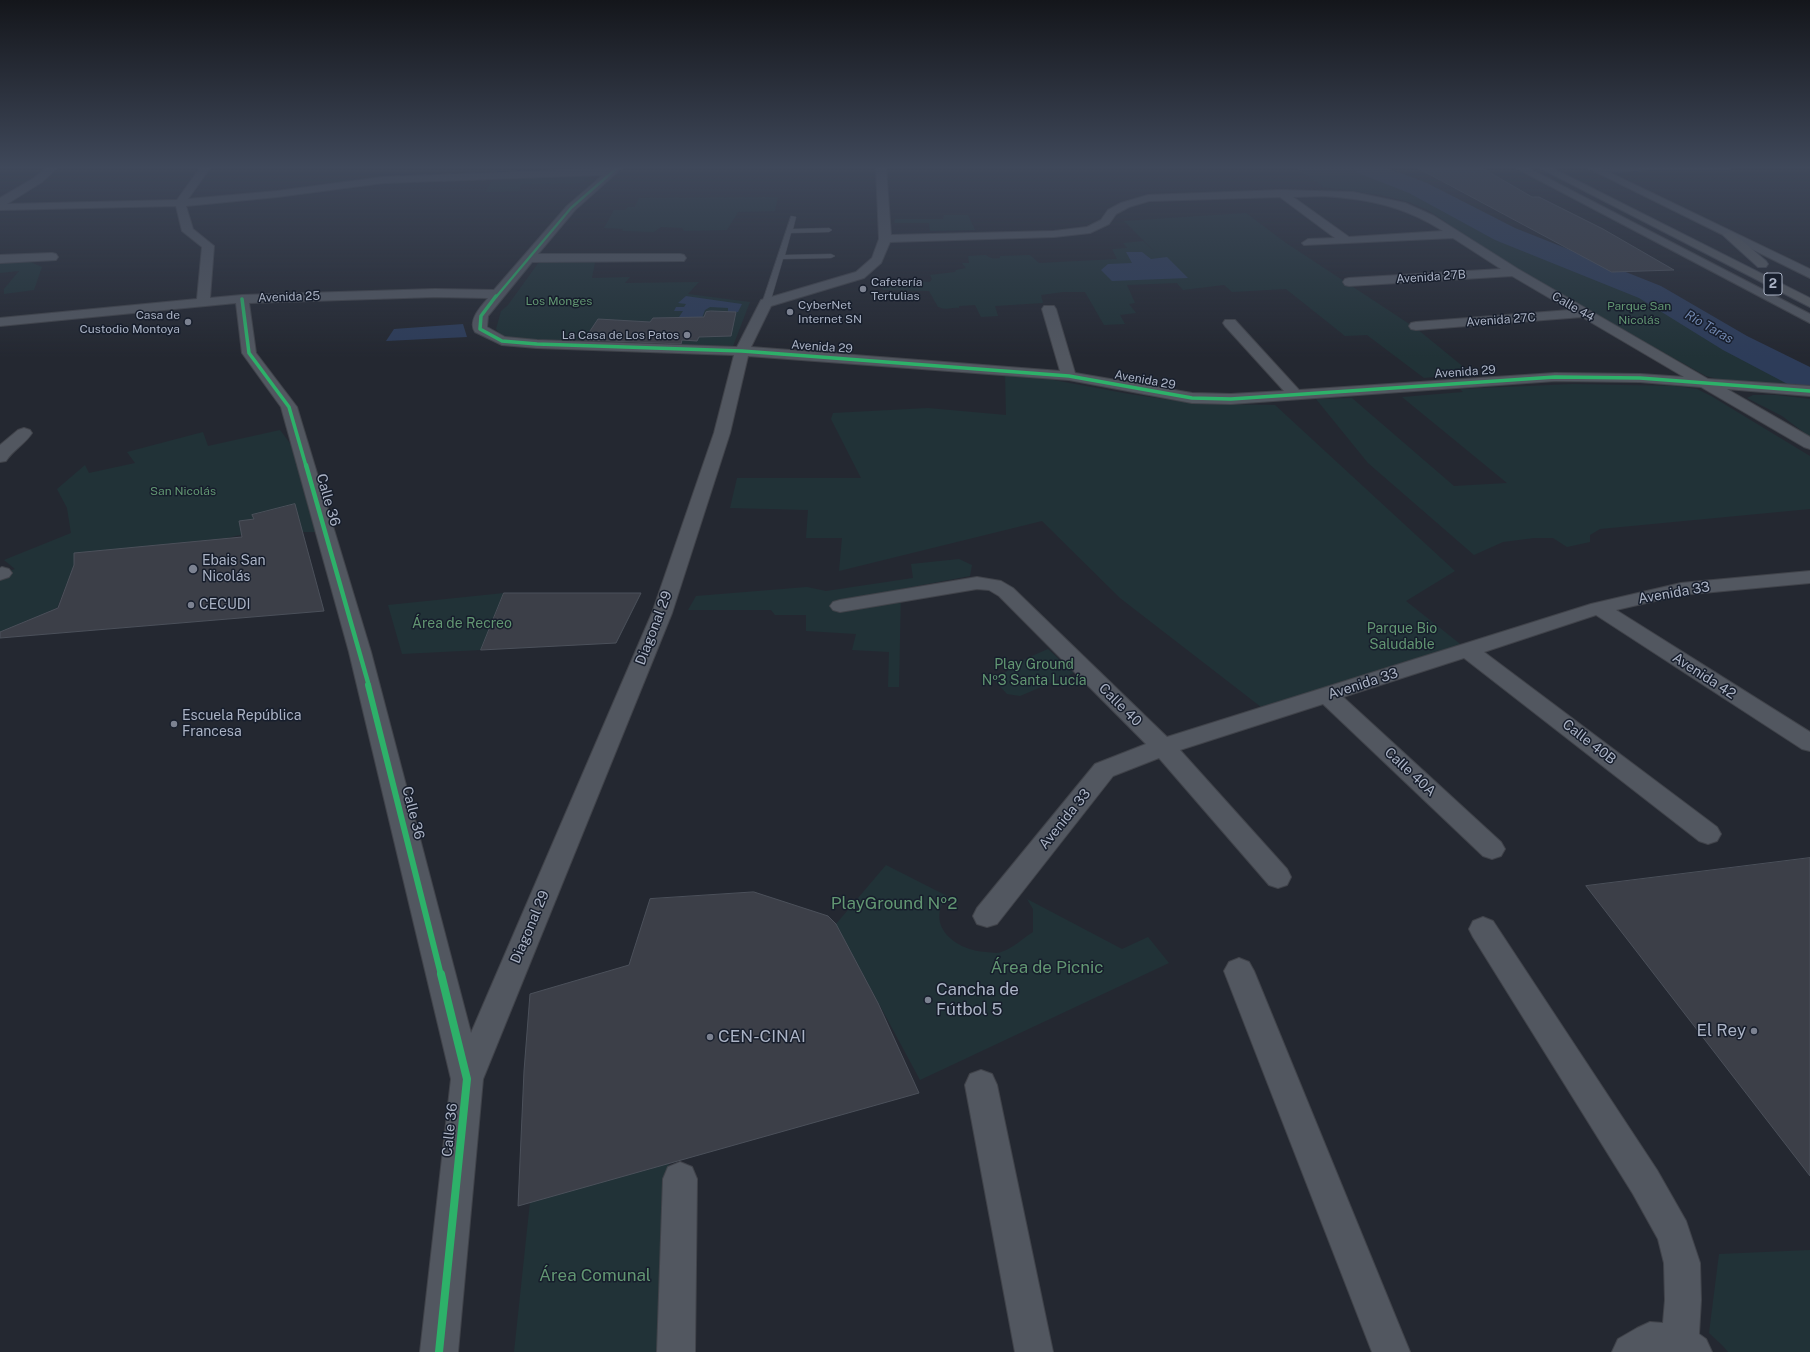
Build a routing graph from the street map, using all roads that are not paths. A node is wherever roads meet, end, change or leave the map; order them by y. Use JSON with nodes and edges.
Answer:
{"nodes":[{"id":1,"x":188,"y":231,"type":"edge"},
{"id":2,"x":552,"y":231,"type":"edge"},
{"id":3,"x":789,"y":231,"type":"edge"},
{"id":4,"x":885,"y":231,"type":"edge"},
{"id":5,"x":1081,"y":231,"type":"edge"},
{"id":6,"x":1333,"y":231,"type":"edge"},
{"id":7,"x":1452,"y":231,"type":"edge"},
{"id":8,"x":1644,"y":231,"type":"edge"},
{"id":9,"x":1669,"y":231,"type":"edge"},
{"id":10,"x":1697,"y":231,"type":"edge"},
{"id":11,"x":1711,"y":231,"type":"edge"},
{"id":12,"x":1457,"y":234,"type":"junction"},
{"id":13,"x":1707,"y":236,"type":"dead end"},
{"id":14,"x":885,"y":239,"type":"junction"},
{"id":15,"x":1725,"y":239,"type":"junction"},
{"id":16,"x":1347,"y":241,"type":"junction"},
{"id":17,"x":1308,"y":243,"type":"dead end"},
{"id":18,"x":831,"y":256,"type":"dead end"},
{"id":19,"x":52,"y":257,"type":"dead end"},
{"id":20,"x":780,"y":257,"type":"junction"},
{"id":21,"x":528,"y":258,"type":"junction"},
{"id":22,"x":680,"y":258,"type":"dead end"},
{"id":23,"x":0,"y":259,"type":"edge"},
{"id":24,"x":1514,"y":272,"type":"junction"},
{"id":25,"x":1807,"y":279,"type":"edge"},
{"id":26,"x":1349,"y":282,"type":"dead end"},
{"id":27,"x":435,"y":293,"type":"junction"},
{"id":28,"x":498,"y":294,"type":"junction"},
{"id":29,"x":242,"y":299,"type":"junction"},
{"id":30,"x":766,"y":303,"type":"junction"},
{"id":31,"x":1810,"y":303,"type":"edge"},
{"id":32,"x":204,"y":304,"type":"junction"},
{"id":33,"x":1049,"y":309,"type":"dead end"},
{"id":34,"x":1585,"y":313,"type":"junction"},
{"id":35,"x":475,"y":315,"type":"junction"},
{"id":36,"x":1810,"y":319,"type":"edge"},
{"id":37,"x":0,"y":322,"type":"edge"},
{"id":38,"x":1230,"y":323,"type":"dead end"},
{"id":39,"x":1416,"y":326,"type":"dead end"},
{"id":40,"x":742,"y":350,"type":"junction"},
{"id":41,"x":1069,"y":376,"type":"junction"},
{"id":42,"x":1706,"y":384,"type":"junction"},
{"id":43,"x":1810,"y":391,"type":"edge"},
{"id":44,"x":1294,"y":393,"type":"junction"},
{"id":45,"x":24,"y":433,"type":"dead end"},
{"id":46,"x":1810,"y":444,"type":"edge"},
{"id":47,"x":1,"y":452,"type":"edge"},
{"id":48,"x":1810,"y":577,"type":"edge"},
{"id":49,"x":840,"y":606,"type":"dead end"},
{"id":50,"x":1598,"y":608,"type":"junction"},
{"id":51,"x":1469,"y":651,"type":"junction"},
{"id":52,"x":1327,"y":695,"type":"junction"},
{"id":53,"x":1810,"y":743,"type":"edge"},
{"id":54,"x":1163,"y":747,"type":"junction"},
{"id":55,"x":1708,"y":834,"type":"dead end"},
{"id":56,"x":1492,"y":849,"type":"dead end"},
{"id":57,"x":1278,"y":877,"type":"dead end"},
{"id":58,"x":987,"y":916,"type":"dead end"},
{"id":59,"x":1483,"y":929,"type":"dead end"},
{"id":60,"x":1239,"y":971,"type":"dead end"},
{"id":61,"x":468,"y":1079,"type":"junction"},
{"id":62,"x":982,"y":1085,"type":"dead end"},
{"id":63,"x":680,"y":1179,"type":"dead end"},
{"id":64,"x":1686,"y":1348,"type":"edge"},
{"id":65,"x":439,"y":1352,"type":"edge"},
{"id":66,"x":676,"y":1352,"type":"edge"},
{"id":67,"x":1034,"y":1352,"type":"edge"},
{"id":68,"x":1391,"y":1352,"type":"edge"},
{"id":69,"x":1632,"y":1352,"type":"edge"}],
"edges":[{"from":1,"to":32,"type":"street"},
{"from":2,"to":21,"type":"street"},
{"from":3,"to":20,"type":"lane"},
{"from":4,"to":14,"type":"street"},
{"from":5,"to":14,"type":"street","name":"Calle 44"},
{"from":6,"to":16,"type":"street"},
{"from":7,"to":12,"type":"street","name":"Calle 44"},
{"from":8,"to":36,"type":"street"},
{"from":9,"to":31,"type":"highway","number":"2"},
{"from":10,"to":13,"type":"highway"},
{"from":11,"to":15,"type":"street"},
{"from":12,"to":16,"type":"street"},
{"from":12,"to":24,"type":"street","name":"Calle 44"},
{"from":14,"to":30,"type":"street"},
{"from":15,"to":25,"type":"street"},
{"from":15,"to":25,"type":"highway","number":"2"},
{"from":16,"to":17,"type":"street"},
{"from":18,"to":20,"type":"lane"},
{"from":19,"to":23,"type":"street"},
{"from":20,"to":30,"type":"lane"},
{"from":21,"to":22,"type":"street"},
{"from":21,"to":28,"type":"street"},
{"from":24,"to":26,"type":"street","name":"Avenida 27B"},
{"from":24,"to":34,"type":"street","name":"Calle 44"},
{"from":27,"to":28,"type":"street","name":"Avenida 25"},
{"from":27,"to":29,"type":"street","name":"Avenida 25"},
{"from":27,"to":35,"type":"street","name":"Avenida 25"},
{"from":28,"to":35,"type":"street"},
{"from":29,"to":32,"type":"street","name":"Avenida 25"},
{"from":29,"to":61,"type":"street","name":"Calle 36"},
{"from":30,"to":40,"type":"street","name":"Diagonal 29"},
{"from":32,"to":37,"type":"street","name":"Avenida 25"},
{"from":33,"to":41,"type":"street"},
{"from":34,"to":39,"type":"street","name":"Avenida 27C"},
{"from":34,"to":42,"type":"street","name":"Calle 44"},
{"from":35,"to":40,"type":"street","name":"Avenida 29"},
{"from":38,"to":44,"type":"street"},
{"from":40,"to":41,"type":"street","name":"Avenida 29"},
{"from":40,"to":61,"type":"street","name":"Diagonal 29"},
{"from":41,"to":44,"type":"street","name":"Avenida 29"},
{"from":42,"to":43,"type":"street","name":"Avenida 29"},
{"from":42,"to":44,"type":"street","name":"Avenida 29"},
{"from":42,"to":46,"type":"street","name":"Calle 44"},
{"from":45,"to":47,"type":"street"},
{"from":48,"to":50,"type":"street","name":"Avenida 33"},
{"from":49,"to":54,"type":"street","name":"Calle 40"},
{"from":50,"to":51,"type":"street","name":"Avenida 33"},
{"from":50,"to":53,"type":"street","name":"Avenida 42"},
{"from":51,"to":52,"type":"street","name":"Avenida 33"},
{"from":51,"to":55,"type":"street","name":"Calle 40B"},
{"from":52,"to":54,"type":"street","name":"Avenida 33"},
{"from":52,"to":56,"type":"street","name":"Calle 40A"},
{"from":54,"to":57,"type":"street","name":"Calle 40"},
{"from":54,"to":58,"type":"street","name":"Avenida 33"},
{"from":59,"to":64,"type":"street"},
{"from":60,"to":68,"type":"street"},
{"from":61,"to":65,"type":"street","name":"Calle 36"},
{"from":62,"to":67,"type":"street"},
{"from":63,"to":66,"type":"street"},
{"from":64,"to":69,"type":"street"}]}
